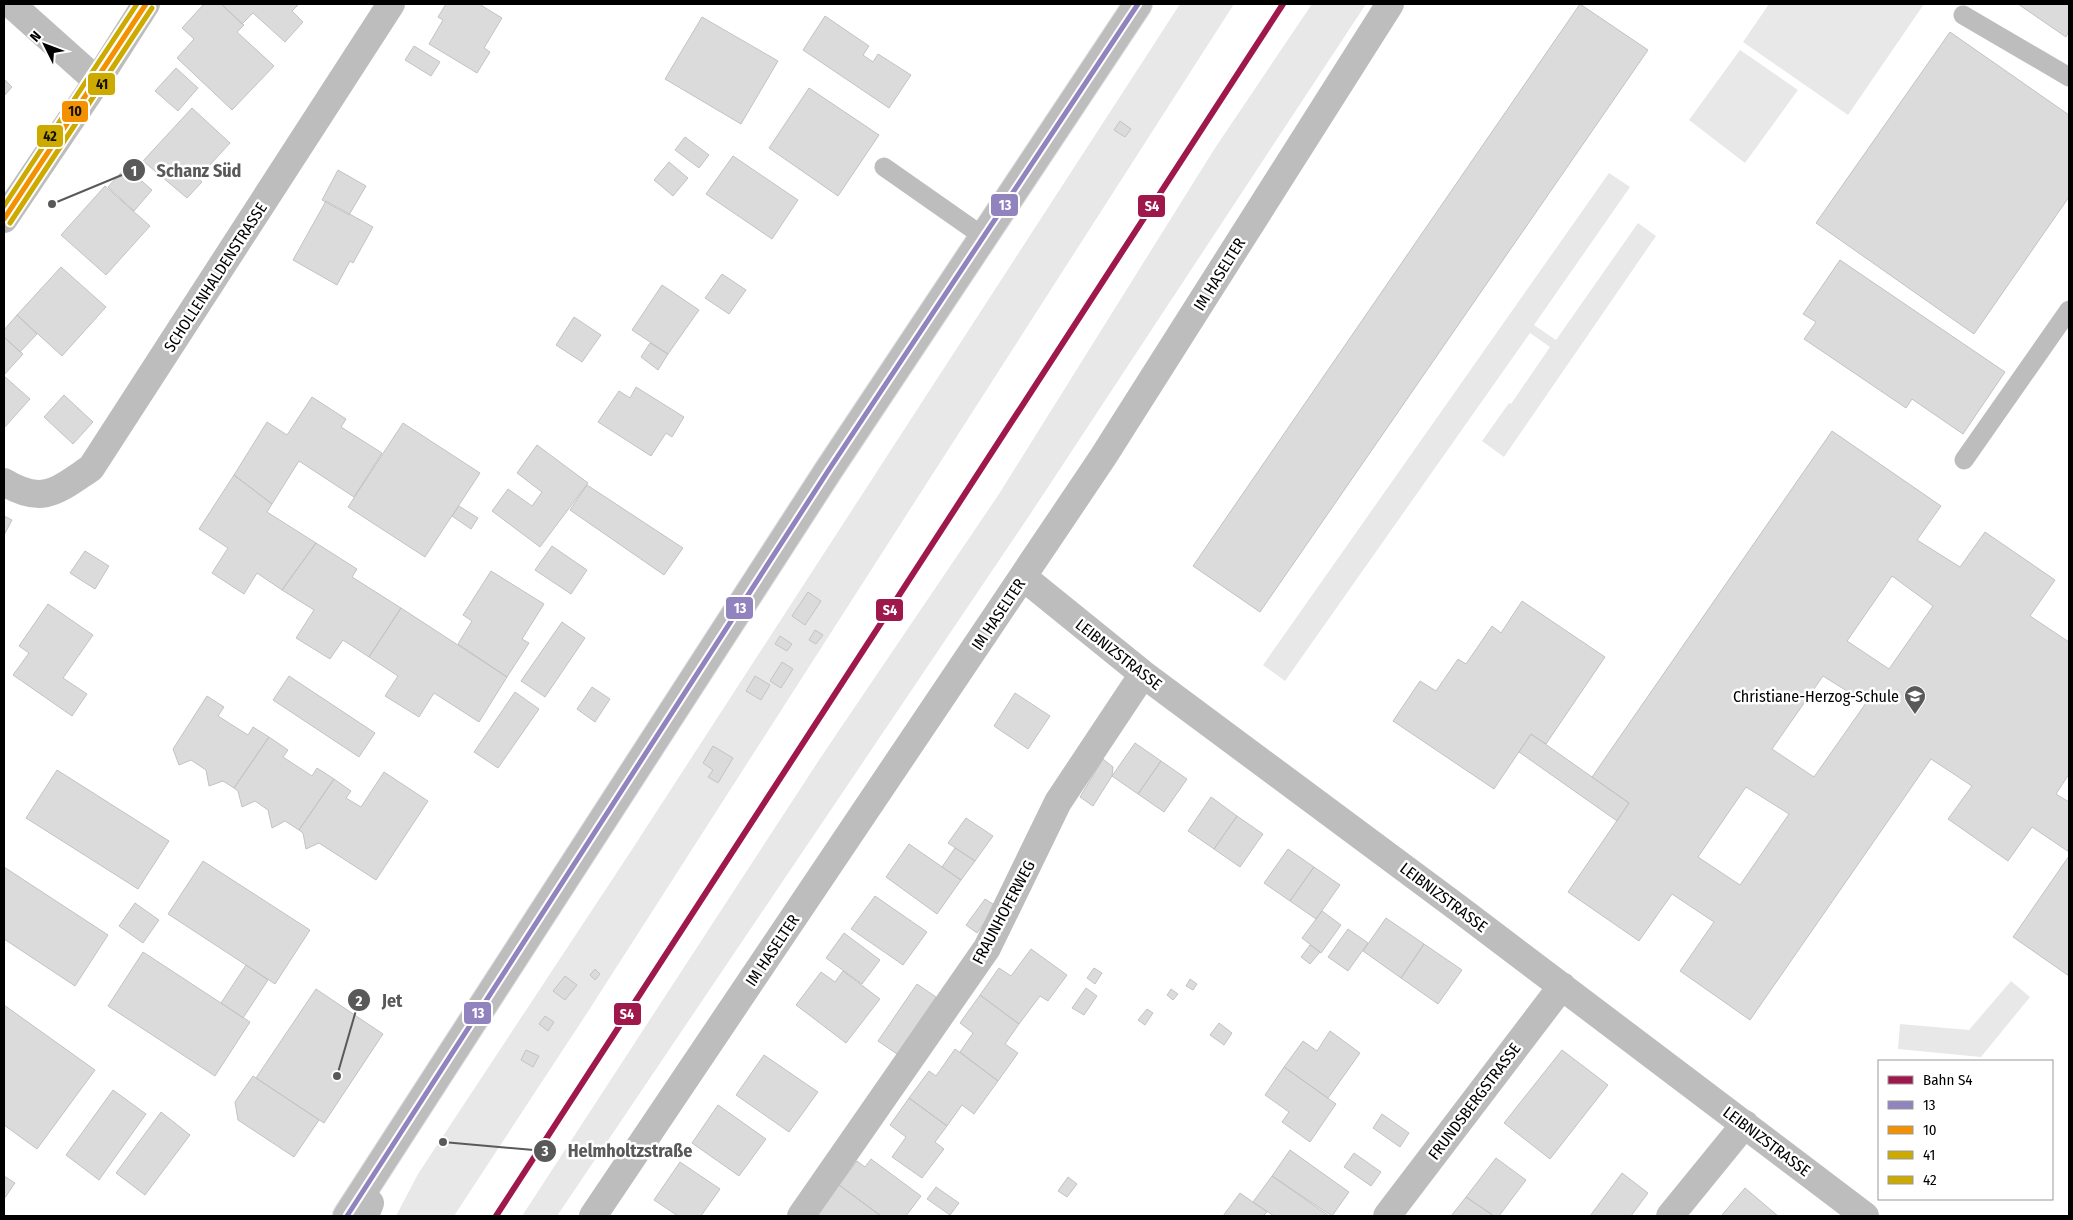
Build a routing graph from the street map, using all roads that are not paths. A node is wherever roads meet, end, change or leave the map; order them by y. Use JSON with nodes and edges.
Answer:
{"nodes":[{"id":1,"x":11,"y":4,"type":"edge"},
{"id":2,"x":146,"y":4,"type":"edge"},
{"id":3,"x":391,"y":4,"type":"edge"},
{"id":4,"x":1138,"y":4,"type":"edge"},
{"id":5,"x":1390,"y":4,"type":"edge"},
{"id":6,"x":1963,"y":15,"type":"dead end"},
{"id":7,"x":2069,"y":77,"type":"edge"},
{"id":8,"x":98,"y":82,"type":"junction"},
{"id":9,"x":884,"y":167,"type":"dead end"},
{"id":10,"x":4,"y":220,"type":"edge"},
{"id":11,"x":984,"y":236,"type":"junction"},
{"id":12,"x":2069,"y":310,"type":"edge"},
{"id":13,"x":1964,"y":460,"type":"dead end"},
{"id":14,"x":4,"y":482,"type":"edge"},
{"id":15,"x":1023,"y":577,"type":"junction"},
{"id":16,"x":1142,"y":674,"type":"junction"},
{"id":17,"x":1562,"y":986,"type":"junction"},
{"id":18,"x":1745,"y":1124,"type":"junction"},
{"id":19,"x":357,"y":1210,"type":"edge"},
{"id":20,"x":593,"y":1216,"type":"edge"},
{"id":21,"x":801,"y":1216,"type":"edge"},
{"id":22,"x":1387,"y":1216,"type":"edge"},
{"id":23,"x":1670,"y":1216,"type":"edge"},
{"id":24,"x":1865,"y":1216,"type":"edge"}],
"edges":[{"from":1,"to":8,"type":"street"},
{"from":2,"to":8,"type":"street"},
{"from":3,"to":14,"type":"street","name":"SCHOLLENHALDENSTRASSE"},
{"from":4,"to":11,"type":"street"},
{"from":5,"to":15,"type":"street","name":"IM HASELTER"},
{"from":6,"to":7,"type":"lane"},
{"from":8,"to":10,"type":"street"},
{"from":9,"to":11,"type":"lane"},
{"from":11,"to":19,"type":"street"},
{"from":12,"to":13,"type":"lane"},
{"from":15,"to":16,"type":"street","name":"LEIBNIZSTRASSE"},
{"from":15,"to":20,"type":"street","name":"IM HASELTER"},
{"from":16,"to":17,"type":"street","name":"LEIBNIZSTRASSE"},
{"from":16,"to":21,"type":"street","name":"FRAUNHOFERWEG"},
{"from":17,"to":18,"type":"street","name":"LEIBNIZSTRASSE"},
{"from":17,"to":22,"type":"street","name":"FRUNDSBERGSTRASSE"},
{"from":18,"to":23,"type":"street"},
{"from":18,"to":24,"type":"street","name":"LEIBNIZSTRASSE"}]}
